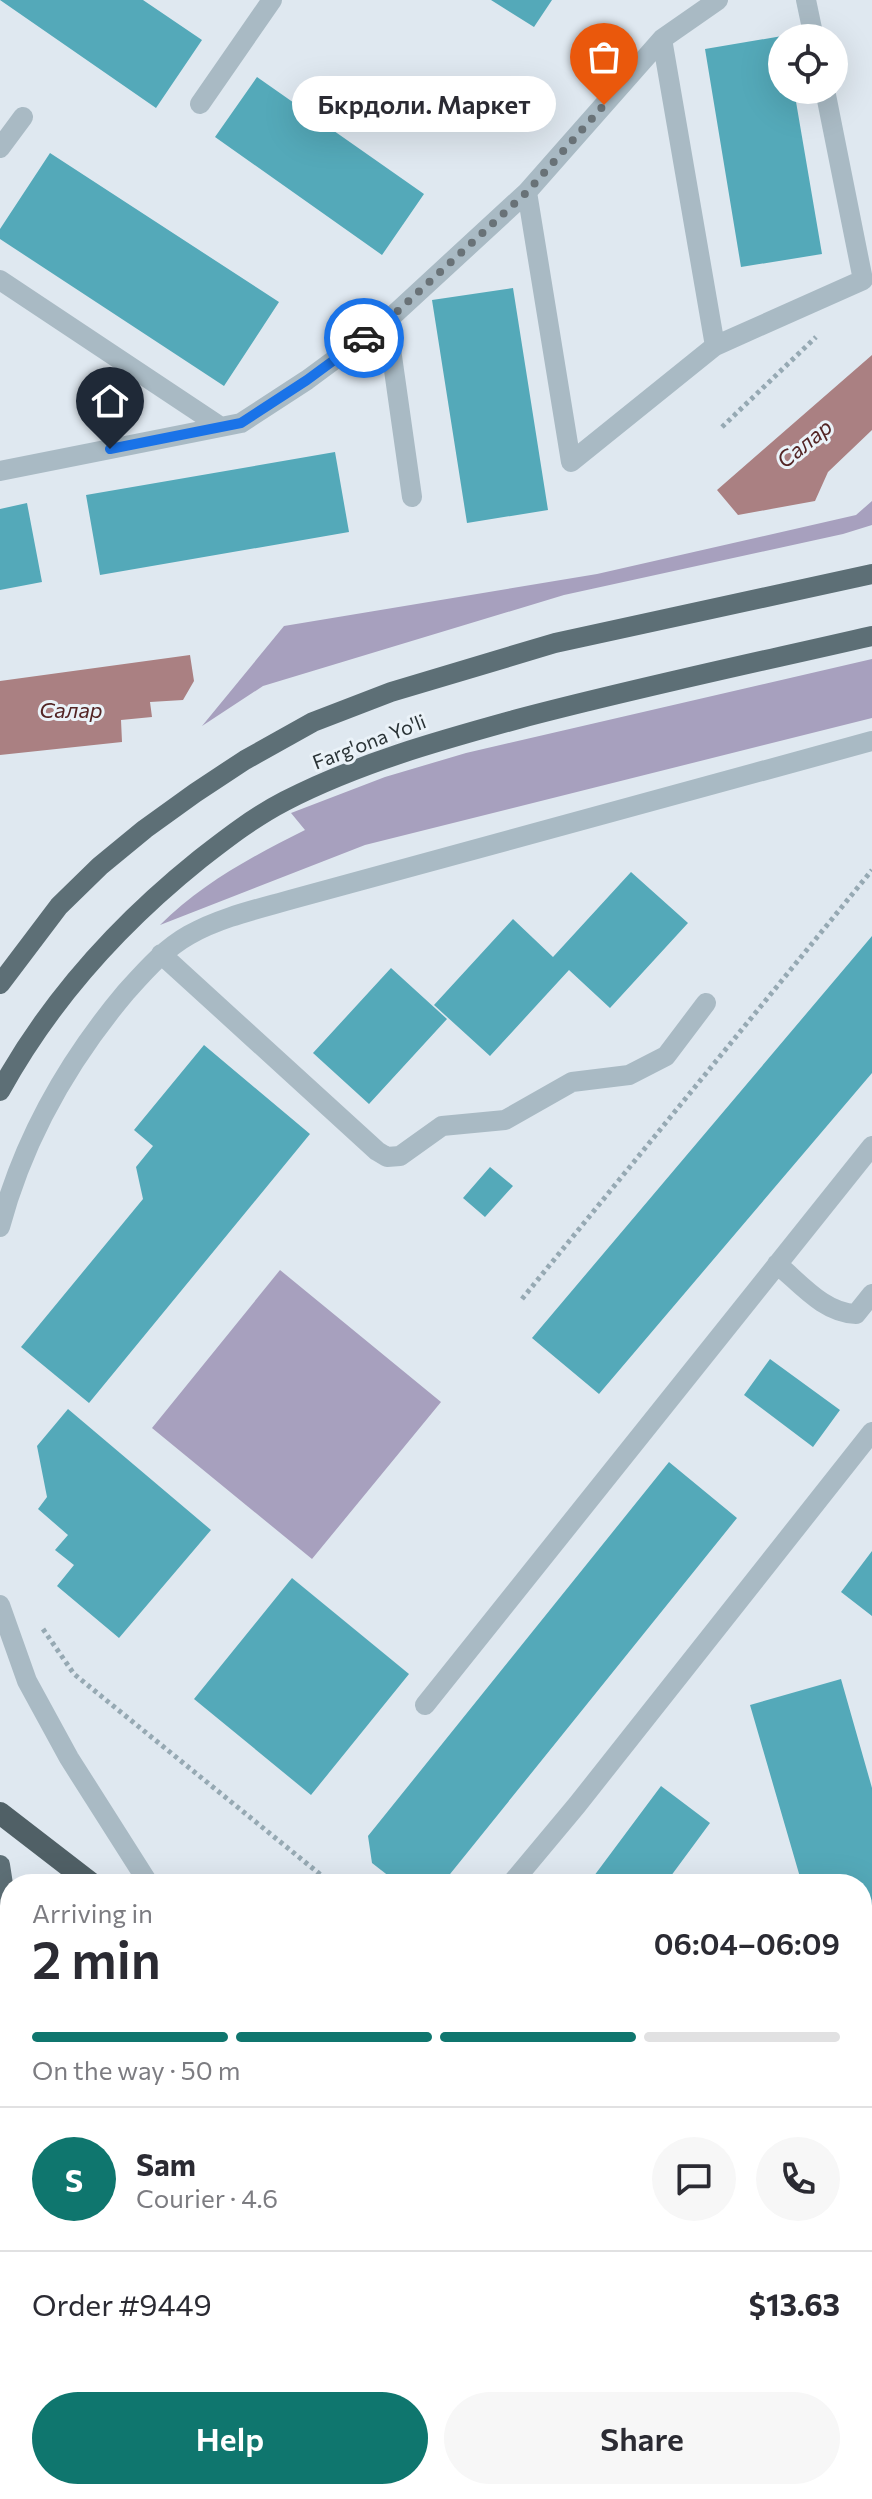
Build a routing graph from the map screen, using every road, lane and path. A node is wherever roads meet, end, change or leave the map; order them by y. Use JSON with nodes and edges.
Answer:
{"nodes":[{"id":1,"x":272,"y":0,"type":"edge"},
{"id":2,"x":718,"y":0,"type":"edge"},
{"id":3,"x":806,"y":0,"type":"edge"},
{"id":4,"x":811,"y":24,"type":"edge"},
{"id":5,"x":662,"y":39,"type":"junction"},
{"id":6,"x":200,"y":104,"type":"dead end"},
{"id":7,"x":828,"y":104,"type":"edge"},
{"id":8,"x":23,"y":117,"type":"dead end"},
{"id":9,"x":0,"y":148,"type":"edge"},
{"id":10,"x":527,"y":192,"type":"junction"},
{"id":11,"x":0,"y":280,"type":"edge"},
{"id":12,"x":387,"y":321,"type":"junction"},
{"id":13,"x":818,"y":335,"type":"dead end"},
{"id":14,"x":715,"y":346,"type":"junction"},
{"id":15,"x":221,"y":427,"type":"junction"},
{"id":16,"x":722,"y":427,"type":"dead end"},
{"id":17,"x":0,"y":471,"type":"edge"},
{"id":18,"x":412,"y":497,"type":"dead end"},
{"id":19,"x":872,"y":574,"type":"edge"},
{"id":20,"x":872,"y":636,"type":"edge"},
{"id":21,"x":872,"y":741,"type":"edge"},
{"id":22,"x":872,"y":870,"type":"edge"},
{"id":23,"x":161,"y":954,"type":"junction"},
{"id":24,"x":0,"y":984,"type":"edge"},
{"id":25,"x":706,"y":1003,"type":"dead end"},
{"id":26,"x":0,"y":1091,"type":"edge"},
{"id":27,"x":872,"y":1146,"type":"edge"},
{"id":28,"x":0,"y":1227,"type":"edge"},
{"id":29,"x":777,"y":1264,"type":"junction"},
{"id":30,"x":872,"y":1294,"type":"edge"},
{"id":31,"x":522,"y":1299,"type":"dead end"},
{"id":32,"x":872,"y":1432,"type":"edge"},
{"id":33,"x":0,"y":1605,"type":"edge"},
{"id":34,"x":41,"y":1626,"type":"dead end"},
{"id":35,"x":425,"y":1705,"type":"dead end"},
{"id":36,"x":0,"y":1813,"type":"edge"},
{"id":37,"x":79,"y":1874,"type":"edge"},
{"id":38,"x":143,"y":1874,"type":"edge"},
{"id":39,"x":320,"y":1874,"type":"edge"},
{"id":40,"x":519,"y":1874,"type":"edge"}],
"edges":[{"from":1,"to":6,"type":"lane"},
{"from":2,"to":5,"type":"lane"},
{"from":3,"to":4,"type":"lane"},
{"from":5,"to":10,"type":"lane"},
{"from":5,"to":14,"type":"lane"},
{"from":7,"to":14,"type":"lane"},
{"from":8,"to":9,"type":"lane"},
{"from":10,"to":12,"type":"lane"},
{"from":10,"to":14,"type":"lane"},
{"from":11,"to":15,"type":"lane"},
{"from":12,"to":15,"type":"lane"},
{"from":12,"to":18,"type":"lane"},
{"from":13,"to":16,"type":"path"},
{"from":15,"to":17,"type":"lane"},
{"from":19,"to":24,"type":"main road","name":"Farg'ona Yo'li"},
{"from":20,"to":26,"type":"main road","name":"Farg'ona Yo'li"},
{"from":21,"to":23,"type":"lane"},
{"from":22,"to":31,"type":"path"},
{"from":23,"to":25,"type":"lane"},
{"from":23,"to":28,"type":"lane"},
{"from":27,"to":29,"type":"lane"},
{"from":29,"to":30,"type":"lane"},
{"from":29,"to":35,"type":"lane"},
{"from":32,"to":40,"type":"lane"},
{"from":33,"to":38,"type":"lane"},
{"from":34,"to":39,"type":"path"},
{"from":36,"to":37,"type":"highway"}]}
